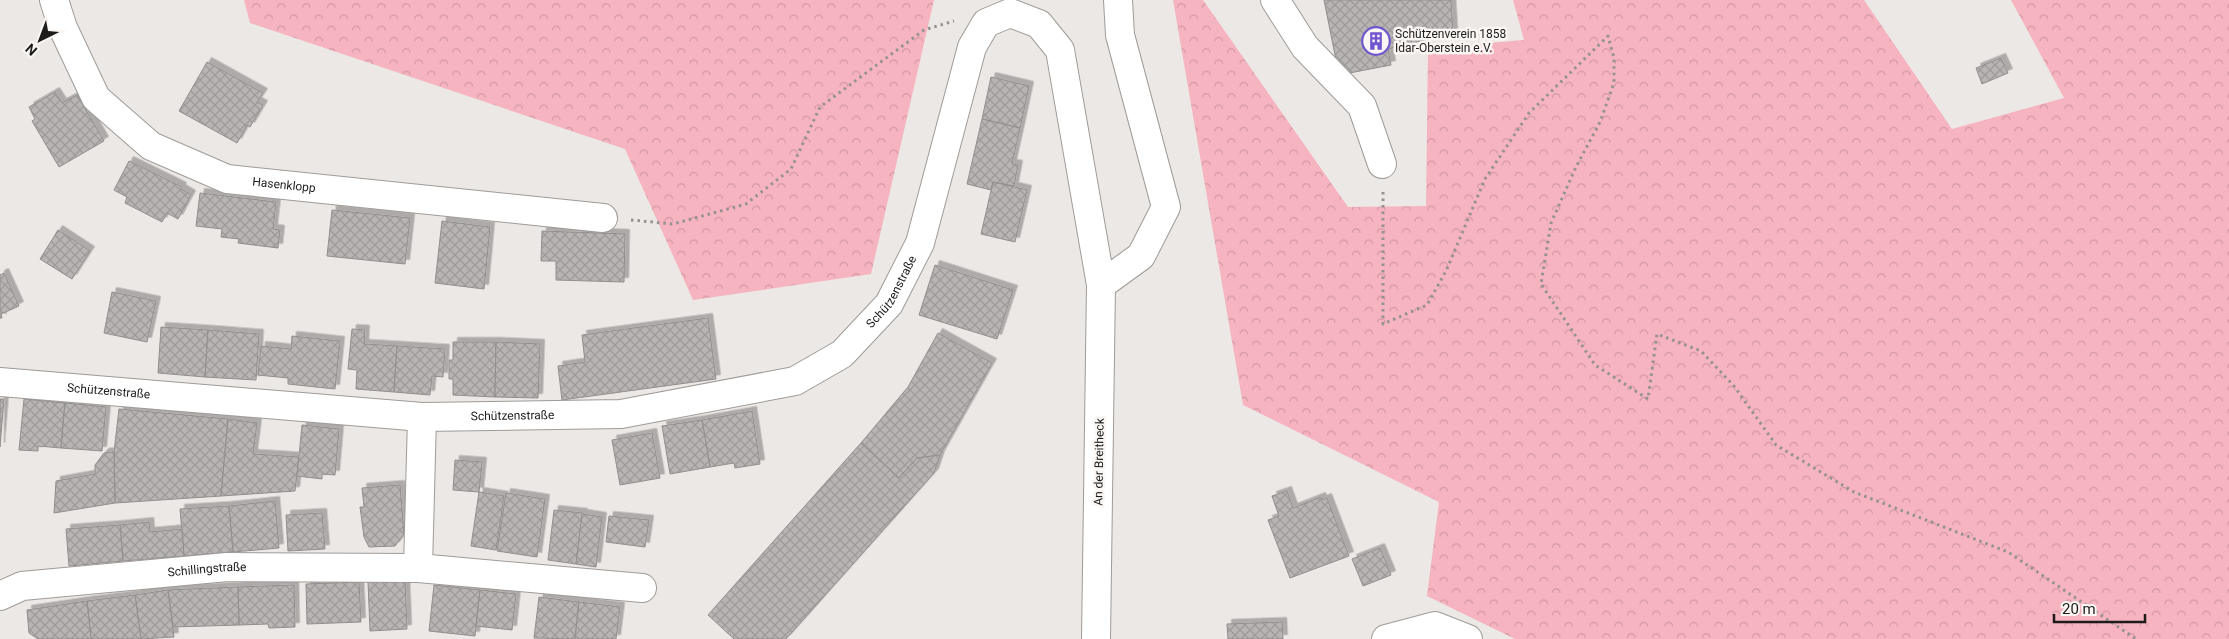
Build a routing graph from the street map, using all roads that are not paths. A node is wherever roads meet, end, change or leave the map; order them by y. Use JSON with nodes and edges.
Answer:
{"nodes":[{"id":1,"x":54,"y":0,"type":"edge"},
{"id":2,"x":1118,"y":0,"type":"edge"},
{"id":3,"x":1275,"y":0,"type":"edge"},
{"id":4,"x":1382,"y":164,"type":"road end"},
{"id":5,"x":603,"y":218,"type":"road end"},
{"id":6,"x":1101,"y":285,"type":"junction"},
{"id":7,"x":0,"y":382,"type":"edge"},
{"id":8,"x":422,"y":417,"type":"junction"},
{"id":9,"x":418,"y":568,"type":"junction"},
{"id":10,"x":642,"y":588,"type":"dead end"},
{"id":11,"x":0,"y":596,"type":"edge"},
{"id":12,"x":1096,"y":639,"type":"edge"},
{"id":13,"x":1386,"y":639,"type":"edge"},
{"id":14,"x":1468,"y":639,"type":"edge"}],
"edges":[{"from":1,"to":5,"type":"street","name":"Hasenklopp"},
{"from":2,"to":6,"type":"street"},
{"from":3,"to":4,"type":"street"},
{"from":6,"to":8,"type":"street","name":"Schützenstraße"},
{"from":6,"to":12,"type":"street","name":"An der Breitheck"},
{"from":7,"to":8,"type":"street","name":"Schützenstraße"},
{"from":8,"to":9,"type":"street"},
{"from":9,"to":10,"type":"street","name":"Schillingstraße"},
{"from":9,"to":11,"type":"street","name":"Schillingstraße"},
{"from":13,"to":14,"type":"street"}]}
